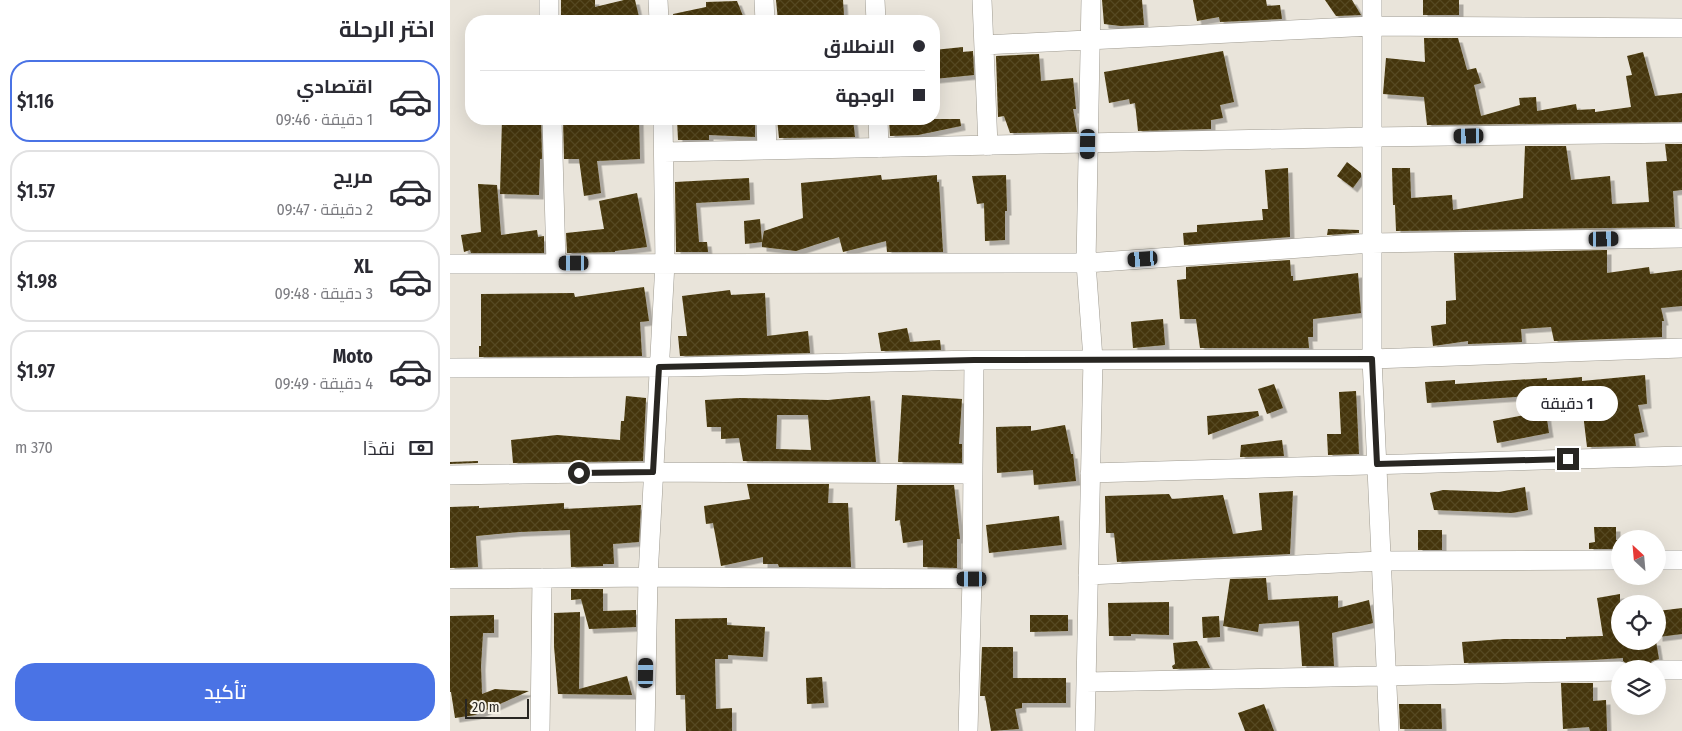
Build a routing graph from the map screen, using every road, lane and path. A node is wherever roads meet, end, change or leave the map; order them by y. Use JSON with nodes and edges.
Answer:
{"nodes":[{"id":1,"x":549,"y":0,"type":"edge"},
{"id":2,"x":658,"y":0,"type":"edge"},
{"id":3,"x":764,"y":0,"type":"edge"},
{"id":4,"x":876,"y":0,"type":"edge"},
{"id":5,"x":982,"y":0,"type":"edge"},
{"id":6,"x":1091,"y":0,"type":"edge"},
{"id":7,"x":1372,"y":0,"type":"edge"},
{"id":8,"x":549,"y":15,"type":"edge"},
{"id":9,"x":659,"y":15,"type":"edge"},
{"id":10,"x":765,"y":15,"type":"edge"},
{"id":11,"x":876,"y":15,"type":"edge"},
{"id":12,"x":1372,"y":26,"type":"junction"},
{"id":13,"x":1682,"y":28,"type":"edge"},
{"id":14,"x":1090,"y":41,"type":"junction"},
{"id":15,"x":984,"y":45,"type":"junction"},
{"id":16,"x":552,"y":125,"type":"edge"},
{"id":17,"x":663,"y":125,"type":"edge"},
{"id":18,"x":766,"y":125,"type":"edge"},
{"id":19,"x":878,"y":125,"type":"edge"},
{"id":20,"x":1682,"y":132,"type":"edge"},
{"id":21,"x":1372,"y":137,"type":"junction"},
{"id":22,"x":1088,"y":144,"type":"junction"},
{"id":23,"x":988,"y":146,"type":"junction"},
{"id":24,"x":879,"y":148,"type":"junction"},
{"id":25,"x":767,"y":150,"type":"junction"},
{"id":26,"x":664,"y":152,"type":"junction"},
{"id":27,"x":1682,"y":238,"type":"edge"},
{"id":28,"x":1372,"y":243,"type":"junction"},
{"id":29,"x":556,"y":263,"type":"junction"},
{"id":30,"x":665,"y":263,"type":"junction"},
{"id":31,"x":1086,"y":263,"type":"junction"},
{"id":32,"x":450,"y":264,"type":"edge"},
{"id":33,"x":1682,"y":348,"type":"edge"},
{"id":34,"x":1092,"y":359,"type":"junction"},
{"id":35,"x":1372,"y":359,"type":"junction"},
{"id":36,"x":974,"y":360,"type":"junction"},
{"id":37,"x":659,"y":367,"type":"junction"},
{"id":38,"x":450,"y":368,"type":"edge"},
{"id":39,"x":1682,"y":456,"type":"edge"},
{"id":40,"x":1377,"y":464,"type":"junction"},
{"id":41,"x":653,"y":472,"type":"junction"},
{"id":42,"x":1090,"y":473,"type":"junction"},
{"id":43,"x":973,"y":474,"type":"junction"},
{"id":44,"x":450,"y":475,"type":"edge"},
{"id":45,"x":1611,"y":560,"type":"edge"},
{"id":46,"x":1666,"y":560,"type":"edge"},
{"id":47,"x":1682,"y":560,"type":"edge"},
{"id":48,"x":1382,"y":561,"type":"junction"},
{"id":49,"x":1088,"y":575,"type":"junction"},
{"id":50,"x":648,"y":577,"type":"junction"},
{"id":51,"x":542,"y":578,"type":"junction"},
{"id":52,"x":450,"y":579,"type":"edge"},
{"id":53,"x":972,"y":579,"type":"junction"},
{"id":54,"x":1666,"y":670,"type":"edge"},
{"id":55,"x":1682,"y":670,"type":"edge"},
{"id":56,"x":1611,"y":671,"type":"edge"},
{"id":57,"x":1387,"y":675,"type":"junction"},
{"id":58,"x":1086,"y":682,"type":"junction"},
{"id":59,"x":540,"y":731,"type":"edge"},
{"id":60,"x":645,"y":731,"type":"edge"},
{"id":61,"x":968,"y":731,"type":"edge"},
{"id":62,"x":1085,"y":731,"type":"edge"},
{"id":63,"x":1389,"y":731,"type":"edge"}],
"edges":[{"from":1,"to":8,"type":"street"},
{"from":2,"to":9,"type":"street"},
{"from":3,"to":10,"type":"street"},
{"from":4,"to":11,"type":"street"},
{"from":5,"to":15,"type":"street"},
{"from":6,"to":14,"type":"street"},
{"from":7,"to":12,"type":"street"},
{"from":12,"to":13,"type":"street"},
{"from":12,"to":14,"type":"street"},
{"from":12,"to":21,"type":"street"},
{"from":14,"to":15,"type":"street"},
{"from":14,"to":22,"type":"street"},
{"from":15,"to":23,"type":"street"},
{"from":16,"to":29,"type":"street"},
{"from":17,"to":26,"type":"street"},
{"from":18,"to":25,"type":"street"},
{"from":19,"to":24,"type":"street"},
{"from":20,"to":21,"type":"street"},
{"from":21,"to":22,"type":"street"},
{"from":21,"to":28,"type":"street"},
{"from":22,"to":23,"type":"street"},
{"from":22,"to":31,"type":"street"},
{"from":23,"to":24,"type":"street"},
{"from":24,"to":25,"type":"street"},
{"from":25,"to":26,"type":"street"},
{"from":26,"to":30,"type":"street"},
{"from":27,"to":28,"type":"street"},
{"from":28,"to":31,"type":"street"},
{"from":28,"to":35,"type":"street"},
{"from":29,"to":30,"type":"street"},
{"from":29,"to":32,"type":"street"},
{"from":30,"to":31,"type":"street"},
{"from":30,"to":37,"type":"street"},
{"from":31,"to":34,"type":"street"},
{"from":33,"to":35,"type":"street"},
{"from":34,"to":35,"type":"street"},
{"from":34,"to":36,"type":"street"},
{"from":34,"to":42,"type":"street"},
{"from":35,"to":40,"type":"street"},
{"from":36,"to":37,"type":"street"},
{"from":36,"to":43,"type":"street"},
{"from":37,"to":38,"type":"street"},
{"from":37,"to":41,"type":"street"},
{"from":39,"to":40,"type":"street"},
{"from":40,"to":42,"type":"street"},
{"from":40,"to":48,"type":"street"},
{"from":41,"to":43,"type":"street"},
{"from":41,"to":44,"type":"street"},
{"from":41,"to":50,"type":"street"},
{"from":42,"to":49,"type":"street"},
{"from":43,"to":53,"type":"street"},
{"from":45,"to":48,"type":"street"},
{"from":46,"to":47,"type":"street"},
{"from":48,"to":49,"type":"street"},
{"from":48,"to":57,"type":"street"},
{"from":49,"to":58,"type":"street"},
{"from":50,"to":51,"type":"street"},
{"from":50,"to":53,"type":"street"},
{"from":50,"to":60,"type":"street"},
{"from":51,"to":52,"type":"street"},
{"from":51,"to":59,"type":"street"},
{"from":53,"to":61,"type":"street"},
{"from":54,"to":55,"type":"street"},
{"from":56,"to":57,"type":"street"},
{"from":57,"to":58,"type":"street"},
{"from":57,"to":63,"type":"street"},
{"from":58,"to":62,"type":"street"}]}
